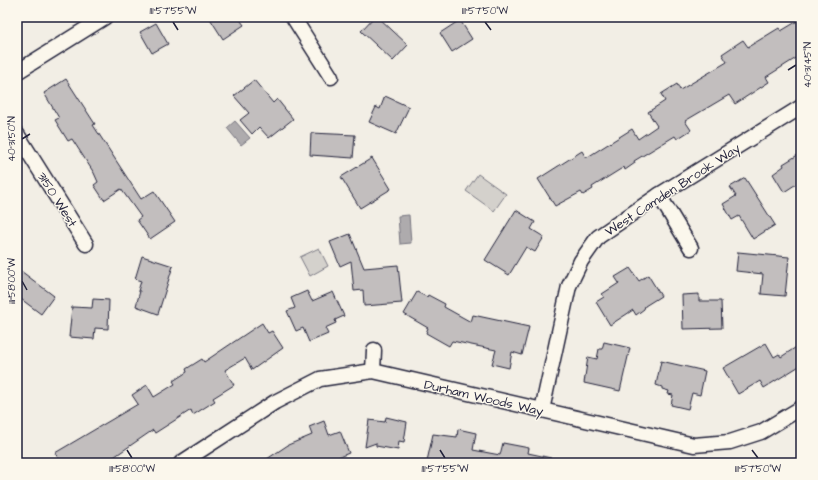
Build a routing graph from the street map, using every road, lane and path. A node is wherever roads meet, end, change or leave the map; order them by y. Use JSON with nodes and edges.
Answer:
{"nodes":[{"id":1,"x":105,"y":17,"type":"edge"},
{"id":2,"x":293,"y":17,"type":"edge"},
{"id":3,"x":17,"y":72,"type":"edge"},
{"id":4,"x":331,"y":77,"type":"dead end"},
{"id":5,"x":801,"y":107,"type":"edge"},
{"id":6,"x":17,"y":134,"type":"edge"},
{"id":7,"x":659,"y":195,"type":"junction"},
{"id":8,"x":86,"y":244,"type":"dead end"},
{"id":9,"x":691,"y":248,"type":"dead end"},
{"id":10,"x":374,"y":350,"type":"dead end"},
{"id":11,"x":373,"y":371,"type":"junction"},
{"id":12,"x":801,"y":408,"type":"edge"},
{"id":13,"x":542,"y":410,"type":"junction"},
{"id":14,"x":181,"y":463,"type":"edge"}],
"edges":[{"from":1,"to":3,"type":"street"},
{"from":2,"to":4,"type":"street"},
{"from":5,"to":7,"type":"street","name":"West Camden Brook Way"},
{"from":6,"to":8,"type":"street","name":"3150 West"},
{"from":7,"to":9,"type":"street"},
{"from":7,"to":13,"type":"street","name":"West Camden Brook Way"},
{"from":10,"to":11,"type":"street"},
{"from":11,"to":13,"type":"street","name":"Durham Woods Way"},
{"from":11,"to":14,"type":"street","name":"Durham Woods Way"},
{"from":12,"to":13,"type":"street","name":"Durham Woods Way"}]}
